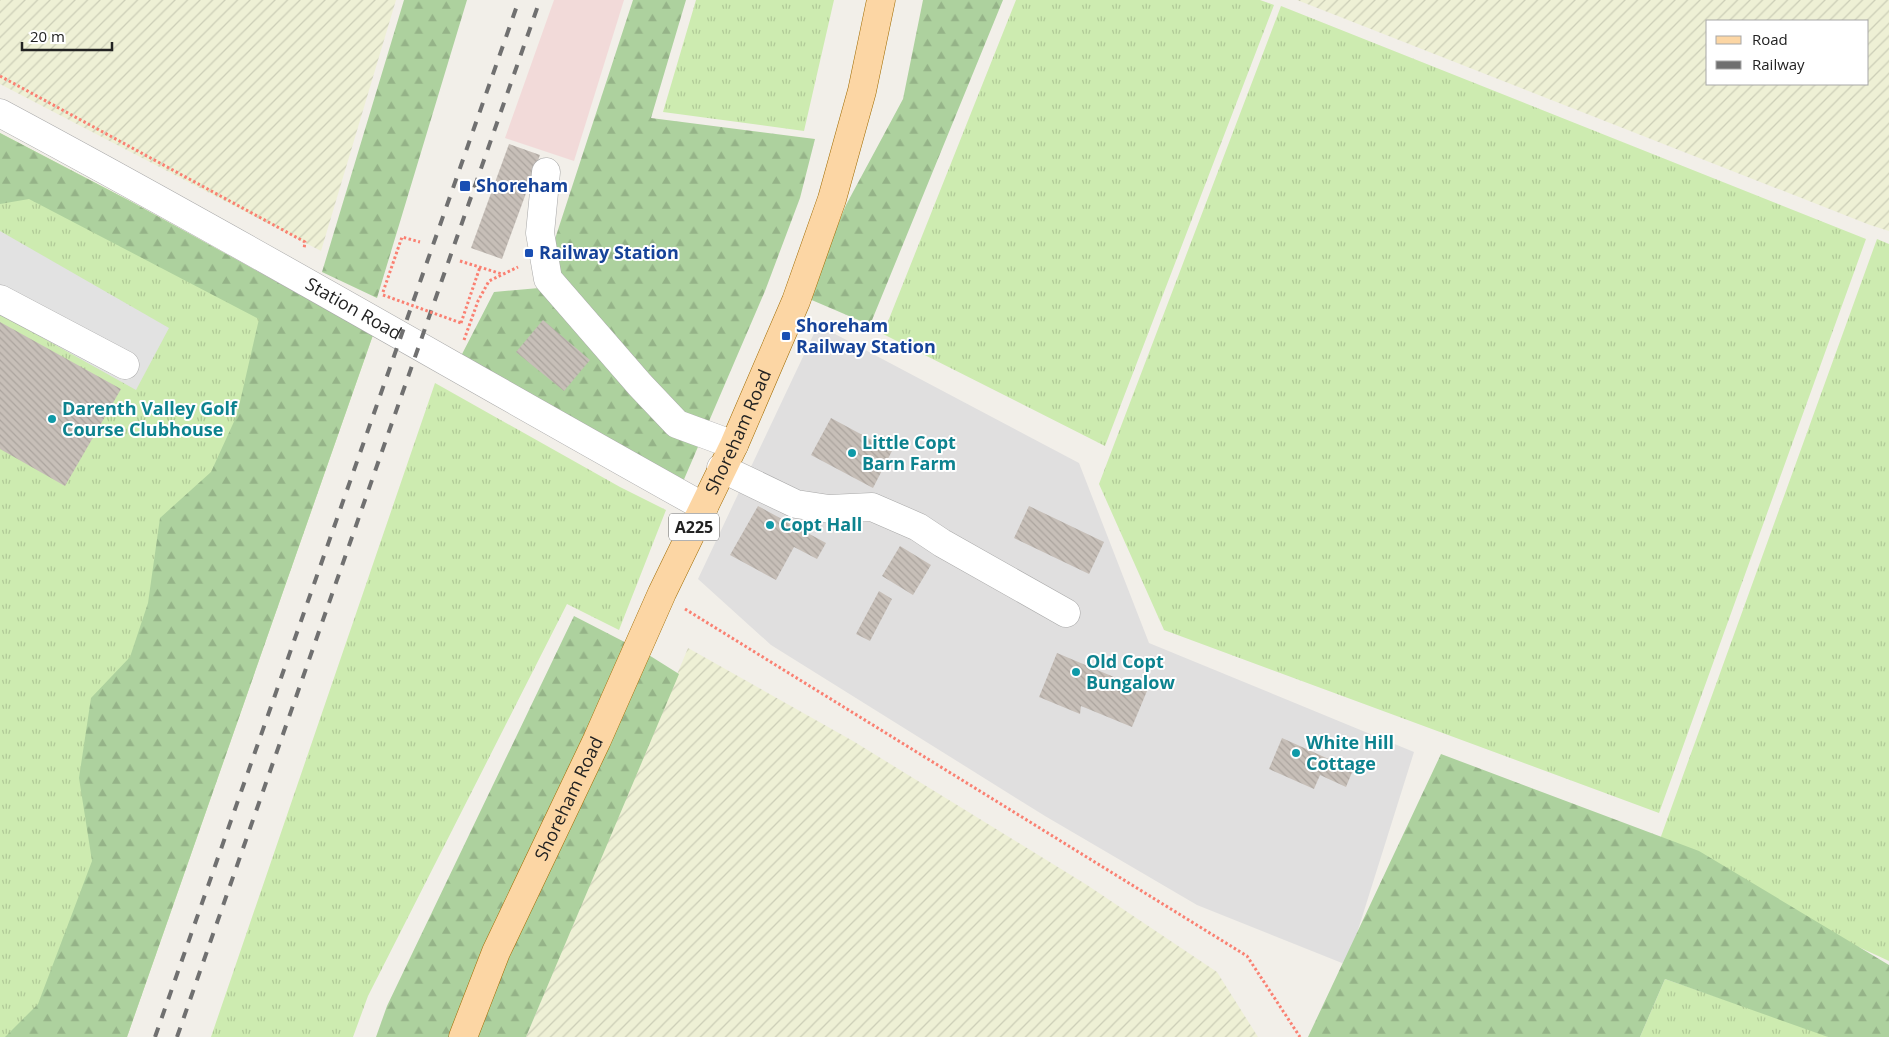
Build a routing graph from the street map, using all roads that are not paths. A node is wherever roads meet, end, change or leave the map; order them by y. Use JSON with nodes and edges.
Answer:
{"nodes":[{"id":1,"x":881,"y":0,"type":"edge"},
{"id":2,"x":0,"y":113,"type":"edge"},
{"id":3,"x":546,"y":172,"type":"dead end"},
{"id":4,"x":0,"y":299,"type":"edge"},
{"id":5,"x":125,"y":365,"type":"dead end"},
{"id":6,"x":734,"y":445,"type":"junction"},
{"id":7,"x":721,"y":468,"type":"junction"},
{"id":8,"x":704,"y":507,"type":"junction"},
{"id":9,"x":1066,"y":613,"type":"dead end"},
{"id":10,"x":463,"y":1037,"type":"edge"}],
"edges":[{"from":1,"to":6,"type":"main road","name":"Shoreham Road","number":"A225"},
{"from":2,"to":8,"type":"street","name":"Station Road"},
{"from":3,"to":6,"type":"street"},
{"from":4,"to":5,"type":"street"},
{"from":6,"to":7,"type":"main road","name":"Shoreham Road","number":"A225"},
{"from":7,"to":8,"type":"main road","name":"Shoreham Road","number":"A225"},
{"from":7,"to":9,"type":"street"},
{"from":8,"to":10,"type":"main road","name":"Shoreham Road","number":"A225"}]}
